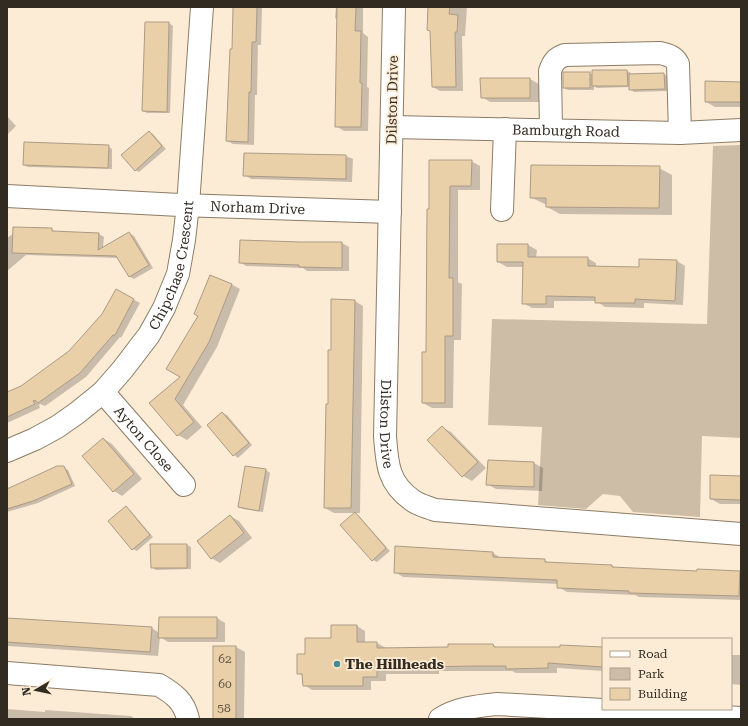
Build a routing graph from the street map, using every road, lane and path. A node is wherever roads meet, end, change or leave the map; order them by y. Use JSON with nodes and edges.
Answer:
{"nodes":[{"id":1,"x":202,"y":7,"type":"edge"},
{"id":2,"x":394,"y":7,"type":"edge"},
{"id":3,"x":392,"y":126,"type":"junction"},
{"id":4,"x":506,"y":129,"type":"junction"},
{"id":5,"x":551,"y":130,"type":"junction"},
{"id":6,"x":741,"y":130,"type":"edge"},
{"id":7,"x":680,"y":133,"type":"junction"},
{"id":8,"x":7,"y":196,"type":"edge"},
{"id":9,"x":188,"y":205,"type":"junction"},
{"id":10,"x":502,"y":210,"type":"dead end"},
{"id":11,"x":390,"y":212,"type":"junction"},
{"id":12,"x":103,"y":392,"type":"junction"},
{"id":13,"x":7,"y":451,"type":"edge"},
{"id":14,"x":184,"y":485,"type":"dead end"},
{"id":15,"x":741,"y":534,"type":"edge"},
{"id":16,"x":7,"y":673,"type":"edge"},
{"id":17,"x":741,"y":718,"type":"edge"},
{"id":18,"x":188,"y":719,"type":"edge"},
{"id":19,"x":440,"y":719,"type":"edge"}],
"edges":[{"from":1,"to":9,"type":"street","name":"Chipchase Crescent"},
{"from":2,"to":3,"type":"street","name":"Dilston Drive"},
{"from":3,"to":4,"type":"street","name":"Bamburgh Road"},
{"from":3,"to":11,"type":"street","name":"Dilston Drive"},
{"from":4,"to":5,"type":"street","name":"Bamburgh Road"},
{"from":4,"to":10,"type":"street"},
{"from":5,"to":7,"type":"street","name":"Bamburgh Road"},
{"from":5,"to":7,"type":"street"},
{"from":6,"to":7,"type":"street","name":"Bamburgh Road"},
{"from":8,"to":9,"type":"street","name":"Norham Drive"},
{"from":9,"to":11,"type":"street","name":"Norham Drive"},
{"from":9,"to":12,"type":"street","name":"Chipchase Crescent"},
{"from":11,"to":15,"type":"street","name":"Dilston Drive"},
{"from":12,"to":13,"type":"street","name":"Chipchase Crescent"},
{"from":12,"to":14,"type":"street","name":"Ayton Close"},
{"from":16,"to":18,"type":"street"},
{"from":17,"to":19,"type":"street"}]}
